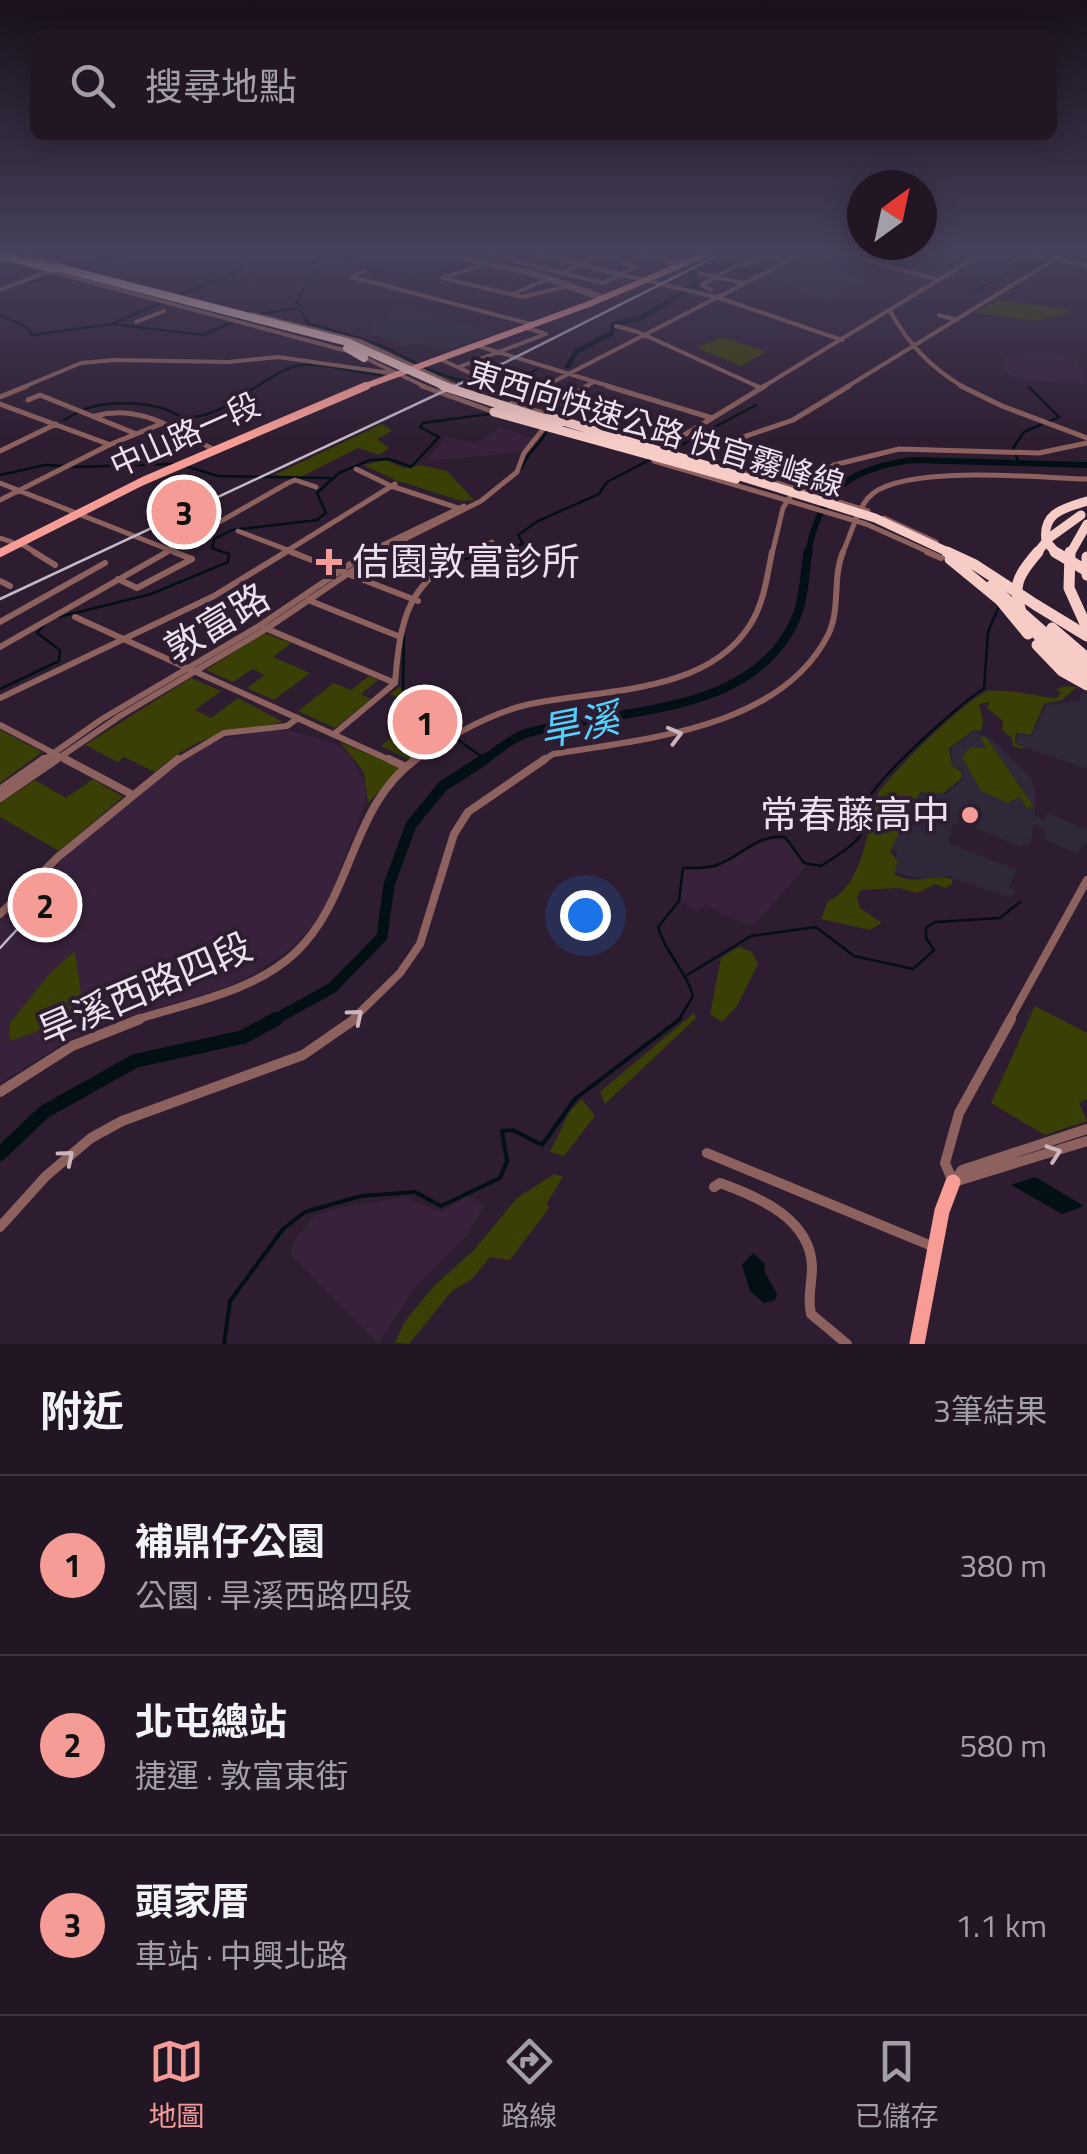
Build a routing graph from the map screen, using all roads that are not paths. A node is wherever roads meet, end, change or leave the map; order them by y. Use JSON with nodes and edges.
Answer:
{"nodes":[{"id":1,"x":148,"y":317,"type":"edge"},
{"id":2,"x":225,"y":317,"type":"edge"},
{"id":3,"x":232,"y":317,"type":"edge"},
{"id":4,"x":238,"y":317,"type":"edge"},
{"id":5,"x":242,"y":317,"type":"edge"},
{"id":6,"x":250,"y":317,"type":"edge"},
{"id":7,"x":261,"y":317,"type":"edge"},
{"id":8,"x":495,"y":317,"type":"edge"},
{"id":9,"x":554,"y":317,"type":"edge"},
{"id":10,"x":554,"y":317,"type":"edge"},
{"id":11,"x":681,"y":317,"type":"edge"},
{"id":12,"x":774,"y":317,"type":"edge"},
{"id":13,"x":881,"y":317,"type":"edge"},
{"id":14,"x":894,"y":317,"type":"edge"},
{"id":15,"x":945,"y":317,"type":"edge"},
{"id":16,"x":961,"y":317,"type":"edge"},
{"id":17,"x":961,"y":317,"type":"edge"},
{"id":18,"x":278,"y":320,"type":"junction"},
{"id":19,"x":956,"y":320,"type":"junction"},
{"id":20,"x":136,"y":322,"type":"dead end"},
{"id":21,"x":529,"y":326,"type":"junction"},
{"id":22,"x":616,"y":326,"type":"dead end"},
{"id":23,"x":262,"y":328,"type":"junction"},
{"id":24,"x":643,"y":335,"type":"junction"},
{"id":25,"x":842,"y":340,"type":"junction"},
{"id":26,"x":474,"y":345,"type":"junction"},
{"id":27,"x":914,"y":346,"type":"junction"},
{"id":28,"x":382,"y":352,"type":"junction"},
{"id":29,"x":502,"y":354,"type":"junction"},
{"id":30,"x":364,"y":358,"type":"junction"},
{"id":31,"x":440,"y":359,"type":"junction"},
{"id":32,"x":413,"y":366,"type":"junction"},
{"id":33,"x":459,"y":368,"type":"junction"},
{"id":34,"x":394,"y":373,"type":"junction"},
{"id":35,"x":470,"y":373,"type":"dead end"},
{"id":36,"x":564,"y":373,"type":"junction"},
{"id":37,"x":593,"y":382,"type":"junction"},
{"id":38,"x":763,"y":389,"type":"junction"},
{"id":39,"x":432,"y":391,"type":"junction"},
{"id":40,"x":467,"y":391,"type":"junction"},
{"id":41,"x":0,"y":400,"type":"edge"},
{"id":42,"x":28,"y":400,"type":"dead end"},
{"id":43,"x":509,"y":404,"type":"junction"},
{"id":44,"x":586,"y":411,"type":"dead end"},
{"id":45,"x":494,"y":412,"type":"junction"},
{"id":46,"x":95,"y":416,"type":"junction"},
{"id":47,"x":713,"y":418,"type":"junction"},
{"id":48,"x":163,"y":423,"type":"junction"},
{"id":49,"x":56,"y":424,"type":"junction"},
{"id":50,"x":544,"y":428,"type":"junction"},
{"id":51,"x":135,"y":434,"type":"junction"},
{"id":52,"x":1087,"y":441,"type":"edge"},
{"id":53,"x":109,"y":444,"type":"junction"},
{"id":54,"x":210,"y":448,"type":"junction"},
{"id":55,"x":663,"y":448,"type":"junction"},
{"id":56,"x":0,"y":450,"type":"edge"},
{"id":57,"x":686,"y":455,"type":"junction"},
{"id":58,"x":662,"y":463,"type":"junction"},
{"id":59,"x":715,"y":464,"type":"joint"},
{"id":60,"x":359,"y":468,"type":"dead end"},
{"id":61,"x":1087,"y":479,"type":"edge"},
{"id":62,"x":742,"y":480,"type":"junction"},
{"id":63,"x":755,"y":480,"type":"junction"},
{"id":64,"x":0,"y":482,"type":"edge"},
{"id":65,"x":393,"y":485,"type":"junction"},
{"id":66,"x":316,"y":487,"type":"dead end"},
{"id":67,"x":20,"y":490,"type":"junction"},
{"id":68,"x":0,"y":500,"type":"edge"},
{"id":69,"x":1087,"y":502,"type":"edge"},
{"id":70,"x":465,"y":508,"type":"junction"},
{"id":71,"x":76,"y":510,"type":"junction"},
{"id":72,"x":1087,"y":512,"type":"edge"},
{"id":73,"x":1087,"y":524,"type":"edge"},
{"id":74,"x":238,"y":531,"type":"dead end"},
{"id":75,"x":0,"y":538,"type":"edge"},
{"id":76,"x":15,"y":542,"type":"junction"},
{"id":77,"x":492,"y":542,"type":"dead end"},
{"id":78,"x":170,"y":549,"type":"junction"},
{"id":79,"x":286,"y":550,"type":"junction"},
{"id":80,"x":0,"y":551,"type":"edge"},
{"id":81,"x":947,"y":555,"type":"junction"},
{"id":82,"x":1087,"y":557,"type":"edge"},
{"id":83,"x":105,"y":563,"type":"dead end"},
{"id":84,"x":55,"y":565,"type":"dead end"},
{"id":85,"x":342,"y":571,"type":"junction"},
{"id":86,"x":1087,"y":573,"type":"edge"},
{"id":87,"x":117,"y":579,"type":"junction"},
{"id":88,"x":0,"y":581,"type":"edge"},
{"id":89,"x":10,"y":586,"type":"dead end"},
{"id":90,"x":415,"y":599,"type":"junction"},
{"id":91,"x":307,"y":600,"type":"junction"},
{"id":92,"x":74,"y":617,"type":"dead end"},
{"id":93,"x":0,"y":622,"type":"edge"},
{"id":94,"x":263,"y":627,"type":"junction"},
{"id":95,"x":1087,"y":632,"type":"edge"},
{"id":96,"x":398,"y":636,"type":"junction"},
{"id":97,"x":123,"y":639,"type":"junction"},
{"id":98,"x":0,"y":647,"type":"edge"},
{"id":99,"x":1087,"y":656,"type":"edge"},
{"id":100,"x":190,"y":669,"type":"junction"},
{"id":101,"x":1087,"y":673,"type":"edge"},
{"id":102,"x":395,"y":684,"type":"junction"},
{"id":103,"x":1087,"y":685,"type":"edge"},
{"id":104,"x":0,"y":698,"type":"edge"},
{"id":105,"x":298,"y":718,"type":"junction"},
{"id":106,"x":0,"y":725,"type":"edge"},
{"id":107,"x":334,"y":734,"type":"junction"},
{"id":108,"x":55,"y":754,"type":"junction"},
{"id":109,"x":406,"y":767,"type":"junction"},
{"id":110,"x":0,"y":790,"type":"edge"},
{"id":111,"x":132,"y":794,"type":"junction"},
{"id":112,"x":0,"y":798,"type":"edge"},
{"id":113,"x":1087,"y":880,"type":"edge"},
{"id":114,"x":0,"y":914,"type":"edge"},
{"id":115,"x":0,"y":1092,"type":"edge"},
{"id":116,"x":1087,"y":1128,"type":"edge"},
{"id":117,"x":1087,"y":1141,"type":"edge"},
{"id":118,"x":707,"y":1153,"type":"dead end"},
{"id":119,"x":953,"y":1182,"type":"junction"},
{"id":120,"x":714,"y":1186,"type":"dead end"},
{"id":121,"x":0,"y":1228,"type":"edge"},
{"id":122,"x":935,"y":1247,"type":"junction"},
{"id":123,"x":848,"y":1344,"type":"edge"},
{"id":124,"x":916,"y":1344,"type":"edge"}],
"edges":[{"from":1,"to":20,"type":"street"},
{"from":2,"to":23,"type":"street"},
{"from":3,"to":30,"type":"highway","bridge":true},
{"from":4,"to":62,"type":"highway","name":"東西向快速公路 快官霧峰線","bridge":true},
{"from":5,"to":63,"type":"highway","name":"東西向快速公路 快官霧峰線","bridge":true},
{"from":6,"to":28,"type":"highway","bridge":true},
{"from":7,"to":18,"type":"street"},
{"from":8,"to":21,"type":"street"},
{"from":9,"to":21,"type":"main road"},
{"from":10,"to":21,"type":"main road"},
{"from":11,"to":24,"type":"street"},
{"from":12,"to":25,"type":"street"},
{"from":13,"to":25,"type":"street"},
{"from":14,"to":27,"type":"street"},
{"from":15,"to":19,"type":"street"},
{"from":16,"to":19,"type":"street"},
{"from":17,"to":27,"type":"street"},
{"from":18,"to":23,"type":"street"},
{"from":18,"to":28,"type":"street"},
{"from":19,"to":27,"type":"street"},
{"from":21,"to":26,"type":"main road"},
{"from":21,"to":29,"type":"street"},
{"from":22,"to":24,"type":"street"},
{"from":23,"to":30,"type":"street"},
{"from":24,"to":36,"type":"street"},
{"from":24,"to":38,"type":"street"},
{"from":25,"to":38,"type":"street"},
{"from":26,"to":29,"type":"street"},
{"from":26,"to":31,"type":"main road"},
{"from":26,"to":32,"type":"main road"},
{"from":27,"to":52,"type":"street"},
{"from":27,"to":57,"type":"street"},
{"from":28,"to":32,"type":"street"},
{"from":29,"to":33,"type":"street"},
{"from":29,"to":36,"type":"street"},
{"from":30,"to":34,"type":"street"},
{"from":31,"to":32,"type":"main road"},
{"from":31,"to":33,"type":"street"},
{"from":32,"to":34,"type":"main road","name":"中山路一段"},
{"from":32,"to":40,"type":"street"},
{"from":33,"to":35,"type":"street"},
{"from":34,"to":39,"type":"street"},
{"from":34,"to":41,"type":"street"},
{"from":34,"to":54,"type":"main road","name":"中山路一段"},
{"from":36,"to":37,"type":"street"},
{"from":36,"to":43,"type":"street"},
{"from":37,"to":44,"type":"street"},
{"from":37,"to":47,"type":"street"},
{"from":38,"to":47,"type":"street"},
{"from":39,"to":40,"type":"street"},
{"from":39,"to":45,"type":"street"},
{"from":40,"to":43,"type":"street"},
{"from":41,"to":49,"type":"street"},
{"from":42,"to":46,"type":"street"},
{"from":43,"to":45,"type":"street"},
{"from":43,"to":55,"type":"street"},
{"from":43,"to":63,"type":"highway","bridge":true},
{"from":45,"to":50,"type":"street"},
{"from":45,"to":62,"type":"highway","bridge":true},
{"from":46,"to":48,"type":"street"},
{"from":46,"to":51,"type":"street"},
{"from":47,"to":55,"type":"street"},
{"from":48,"to":51,"type":"street"},
{"from":48,"to":54,"type":"street"},
{"from":49,"to":53,"type":"street"},
{"from":49,"to":56,"type":"street"},
{"from":50,"to":58,"type":"street"},
{"from":50,"to":70,"type":"street"},
{"from":51,"to":53,"type":"street"},
{"from":52,"to":109,"type":"street","name":"旱溪西路四段"},
{"from":53,"to":67,"type":"street"},
{"from":54,"to":71,"type":"main road","name":"中山路一段"},
{"from":55,"to":57,"type":"street"},
{"from":57,"to":58,"type":"street"},
{"from":57,"to":59,"type":"street"},
{"from":58,"to":81,"type":"street","bridge":true},
{"from":59,"to":81,"type":"street","bridge":true},
{"from":60,"to":65,"type":"street"},
{"from":121,"to":61,"type":"street","one_way":true},
{"from":62,"to":81,"type":"highway","name":"東西向快速公路 快官霧峰線","bridge":true},
{"from":63,"to":81,"type":"highway","name":"東西向快速公路 快官霧峰線","bridge":true},
{"from":64,"to":67,"type":"street"},
{"from":65,"to":70,"type":"street"},
{"from":65,"to":79,"type":"street"},
{"from":66,"to":78,"type":"street"},
{"from":67,"to":68,"type":"street"},
{"from":67,"to":71,"type":"street"},
{"from":69,"to":86,"type":"highway","bridge":true},
{"from":70,"to":85,"type":"street","name":"敦富路"},
{"from":71,"to":76,"type":"main road","name":"中山路一段"},
{"from":71,"to":78,"type":"street"},
{"from":72,"to":101,"type":"highway","bridge":true},
{"from":73,"to":95,"type":"highway","bridge":true},
{"from":74,"to":79,"type":"street"},
{"from":75,"to":76,"type":"street"},
{"from":76,"to":80,"type":"main road","name":"中山路一段"},
{"from":76,"to":84,"type":"street"},
{"from":77,"to":90,"type":"street"},
{"from":78,"to":87,"type":"street"},
{"from":78,"to":87,"type":"street"},
{"from":79,"to":85,"type":"street"},
{"from":79,"to":97,"type":"street"},
{"from":81,"to":95,"type":"highway","bridge":true},
{"from":81,"to":99,"type":"highway","name":"東西向快速公路 快官霧峰線","bridge":true},
{"from":81,"to":101,"type":"highway","name":"東西向快速公路 快官霧峰線","bridge":true},
{"from":81,"to":103,"type":"highway","bridge":true},
{"from":82,"to":86,"type":"highway","bridge":true},
{"from":83,"to":93,"type":"street"},
{"from":85,"to":90,"type":"street"},
{"from":85,"to":91,"type":"street","name":"敦富路"},
{"from":85,"to":94,"type":"street","name":"敦富路"},
{"from":87,"to":98,"type":"street"},
{"from":88,"to":89,"type":"street"},
{"from":90,"to":96,"type":"street"},
{"from":91,"to":94,"type":"street","name":"敦富路"},
{"from":91,"to":96,"type":"street"},
{"from":92,"to":97,"type":"street"},
{"from":94,"to":100,"type":"street","name":"敦富路"},
{"from":94,"to":102,"type":"street"},
{"from":96,"to":102,"type":"street"},
{"from":97,"to":100,"type":"street"},
{"from":97,"to":104,"type":"street"},
{"from":100,"to":105,"type":"street"},
{"from":100,"to":108,"type":"street","name":"敦富路"},
{"from":102,"to":107,"type":"street"},
{"from":105,"to":107,"type":"street"},
{"from":105,"to":111,"type":"street"},
{"from":106,"to":108,"type":"street"},
{"from":107,"to":109,"type":"street"},
{"from":108,"to":110,"type":"street","name":"敦富路"},
{"from":108,"to":111,"type":"street"},
{"from":108,"to":112,"type":"street","name":"敦富路"},
{"from":109,"to":115,"type":"street","name":"旱溪西路四段"},
{"from":111,"to":114,"type":"street"},
{"from":113,"to":119,"type":"street"},
{"from":116,"to":119,"type":"street"},
{"from":119,"to":117,"type":"street","one_way":true},
{"from":118,"to":122,"type":"street"},
{"from":119,"to":122,"type":"main road"},
{"from":120,"to":123,"type":"street"},
{"from":122,"to":124,"type":"main road"}]}
